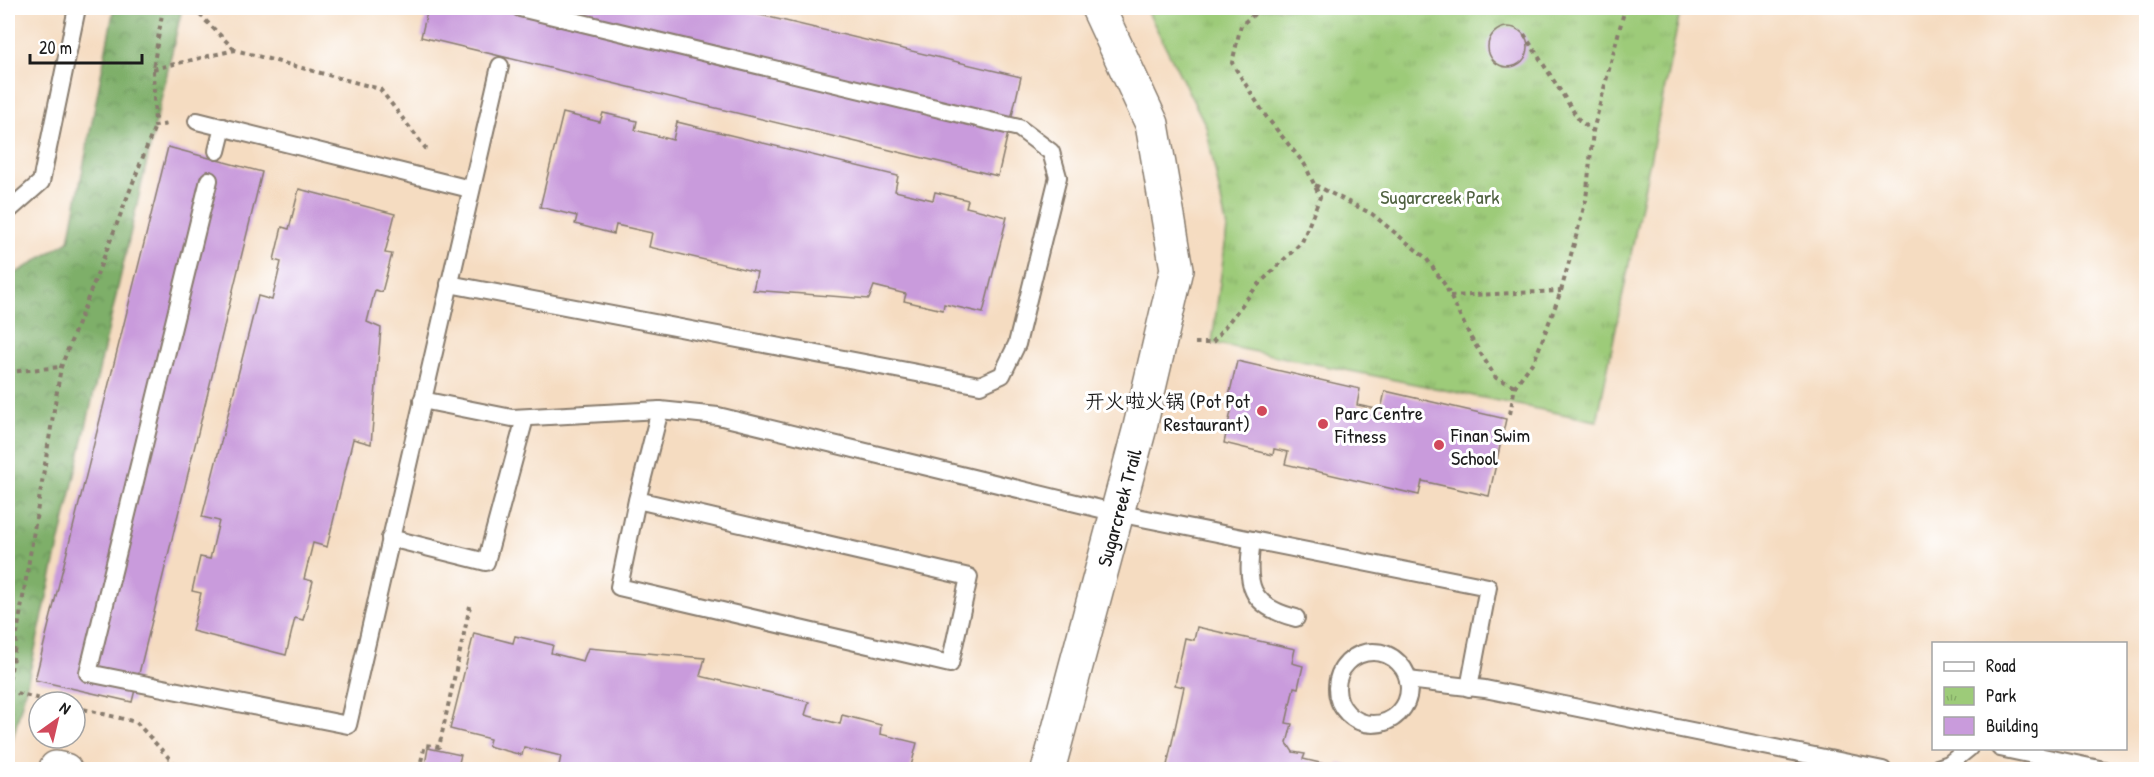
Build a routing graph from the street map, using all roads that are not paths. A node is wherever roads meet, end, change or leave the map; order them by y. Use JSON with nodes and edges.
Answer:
{"nodes":[{"id":1,"x":77,"y":8,"type":"edge"},
{"id":2,"x":520,"y":8,"type":"edge"},
{"id":3,"x":1098,"y":8,"type":"edge"},
{"id":4,"x":500,"y":66,"type":"dead end"},
{"id":5,"x":197,"y":121,"type":"road end"},
{"id":6,"x":223,"y":127,"type":"junction"},
{"id":7,"x":217,"y":151,"type":"dead end"},
{"id":8,"x":209,"y":180,"type":"dead end"},
{"id":9,"x":463,"y":188,"type":"junction"},
{"id":10,"x":8,"y":211,"type":"edge"},
{"id":11,"x":448,"y":284,"type":"junction"},
{"id":12,"x":422,"y":400,"type":"junction"},
{"id":13,"x":660,"y":410,"type":"junction"},
{"id":14,"x":525,"y":418,"type":"junction"},
{"id":15,"x":637,"y":500,"type":"junction"},
{"id":16,"x":1117,"y":513,"type":"junction"},
{"id":17,"x":390,"y":538,"type":"junction"},
{"id":18,"x":1252,"y":540,"type":"junction"},
{"id":19,"x":1296,"y":618,"type":"dead end"},
{"id":20,"x":1408,"y":680,"type":"junction"},
{"id":21,"x":1469,"y":688,"type":"junction"},
{"id":22,"x":1967,"y":750,"type":"edge"},
{"id":23,"x":2009,"y":750,"type":"edge"},
{"id":24,"x":1048,"y":770,"type":"edge"},
{"id":25,"x":1883,"y":770,"type":"edge"},
{"id":26,"x":1932,"y":770,"type":"edge"},
{"id":27,"x":2104,"y":770,"type":"edge"}],
"edges":[{"from":1,"to":10,"type":"lane"},
{"from":2,"to":11,"type":"lane"},
{"from":3,"to":16,"type":"street","name":"Sugarcreek Trail"},
{"from":4,"to":9,"type":"lane"},
{"from":5,"to":6,"type":"lane"},
{"from":6,"to":7,"type":"lane"},
{"from":6,"to":9,"type":"lane"},
{"from":8,"to":17,"type":"lane"},
{"from":9,"to":11,"type":"lane"},
{"from":11,"to":12,"type":"lane"},
{"from":12,"to":14,"type":"lane"},
{"from":12,"to":17,"type":"lane"},
{"from":13,"to":14,"type":"lane"},
{"from":13,"to":15,"type":"lane"},
{"from":13,"to":16,"type":"lane"},
{"from":14,"to":17,"type":"lane"},
{"from":15,"to":15,"type":"lane"},
{"from":16,"to":18,"type":"lane"},
{"from":16,"to":24,"type":"street","name":"Sugarcreek Trail"},
{"from":18,"to":19,"type":"lane"},
{"from":18,"to":21,"type":"lane"},
{"from":20,"to":20,"type":"lane"},
{"from":20,"to":21,"type":"lane"},
{"from":21,"to":25,"type":"lane"},
{"from":22,"to":26,"type":"lane"},
{"from":23,"to":27,"type":"lane"}]}
